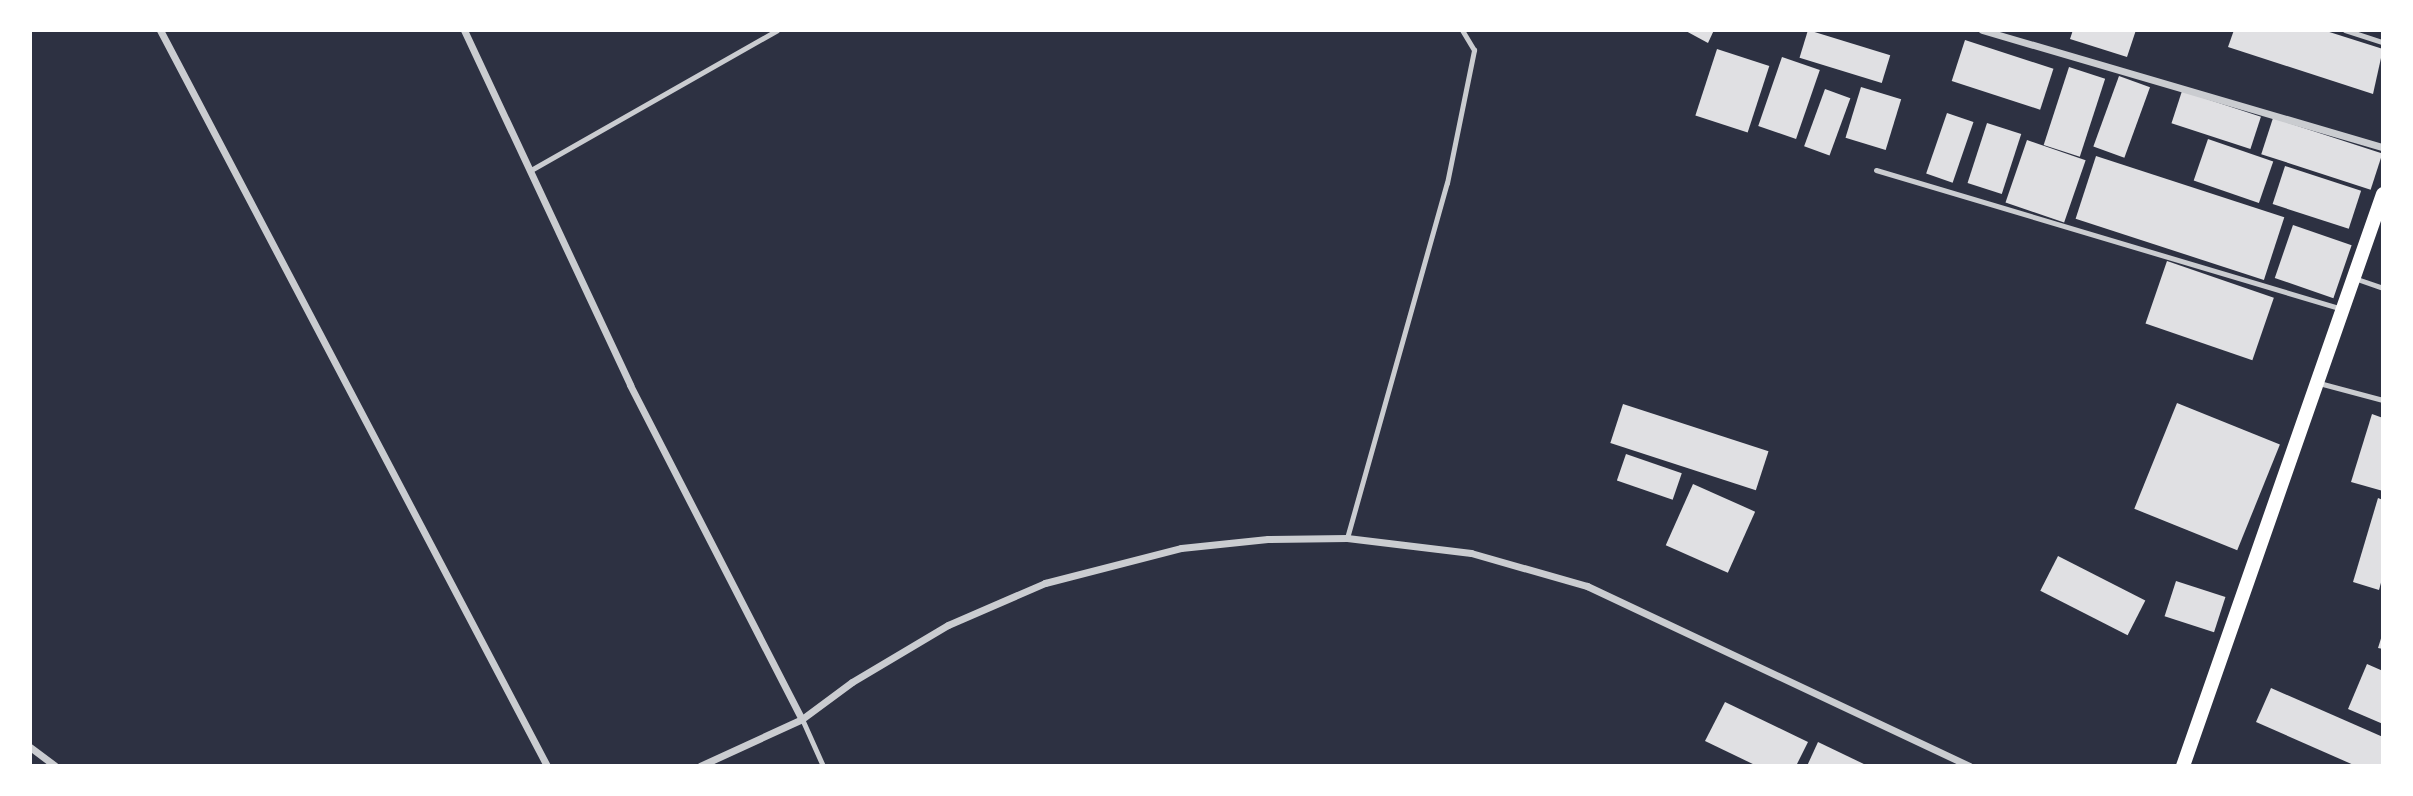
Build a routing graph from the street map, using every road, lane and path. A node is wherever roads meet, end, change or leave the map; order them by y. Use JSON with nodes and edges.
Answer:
{"nodes":[{"id":1,"x":160,"y":30,"type":"edge"},
{"id":2,"x":464,"y":30,"type":"edge"},
{"id":3,"x":777,"y":30,"type":"edge"},
{"id":4,"x":1462,"y":30,"type":"edge"},
{"id":5,"x":1982,"y":30,"type":"edge"},
{"id":6,"x":2344,"y":30,"type":"edge"},
{"id":7,"x":2383,"y":42,"type":"edge"},
{"id":8,"x":2383,"y":147,"type":"edge"},
{"id":9,"x":531,"y":170,"type":"junction"},
{"id":10,"x":1876,"y":170,"type":"dead end"},
{"id":11,"x":2383,"y":194,"type":"edge"},
{"id":12,"x":2357,"y":279,"type":"junction"},
{"id":13,"x":2383,"y":288,"type":"edge"},
{"id":14,"x":2345,"y":310,"type":"junction"},
{"id":15,"x":2319,"y":383,"type":"junction"},
{"id":16,"x":2383,"y":400,"type":"edge"},
{"id":17,"x":1347,"y":538,"type":"junction"},
{"id":18,"x":803,"y":719,"type":"junction"},
{"id":19,"x":30,"y":747,"type":"edge"},
{"id":20,"x":55,"y":766,"type":"edge"},
{"id":21,"x":547,"y":766,"type":"edge"},
{"id":22,"x":700,"y":766,"type":"edge"},
{"id":23,"x":822,"y":766,"type":"edge"},
{"id":24,"x":1970,"y":766,"type":"edge"},
{"id":25,"x":2183,"y":766,"type":"edge"}],
"edges":[{"from":1,"to":21,"type":"street"},
{"from":2,"to":9,"type":"street"},
{"from":3,"to":9,"type":"lane"},
{"from":4,"to":17,"type":"lane"},
{"from":5,"to":8,"type":"street"},
{"from":6,"to":7,"type":"lane"},
{"from":9,"to":18,"type":"street"},
{"from":10,"to":14,"type":"lane"},
{"from":11,"to":12,"type":"main road"},
{"from":12,"to":13,"type":"lane"},
{"from":12,"to":14,"type":"main road"},
{"from":14,"to":15,"type":"main road"},
{"from":15,"to":16,"type":"lane"},
{"from":15,"to":25,"type":"main road"},
{"from":17,"to":18,"type":"street"},
{"from":17,"to":24,"type":"street"},
{"from":18,"to":22,"type":"street"},
{"from":18,"to":23,"type":"lane"},
{"from":19,"to":20,"type":"street"}]}
